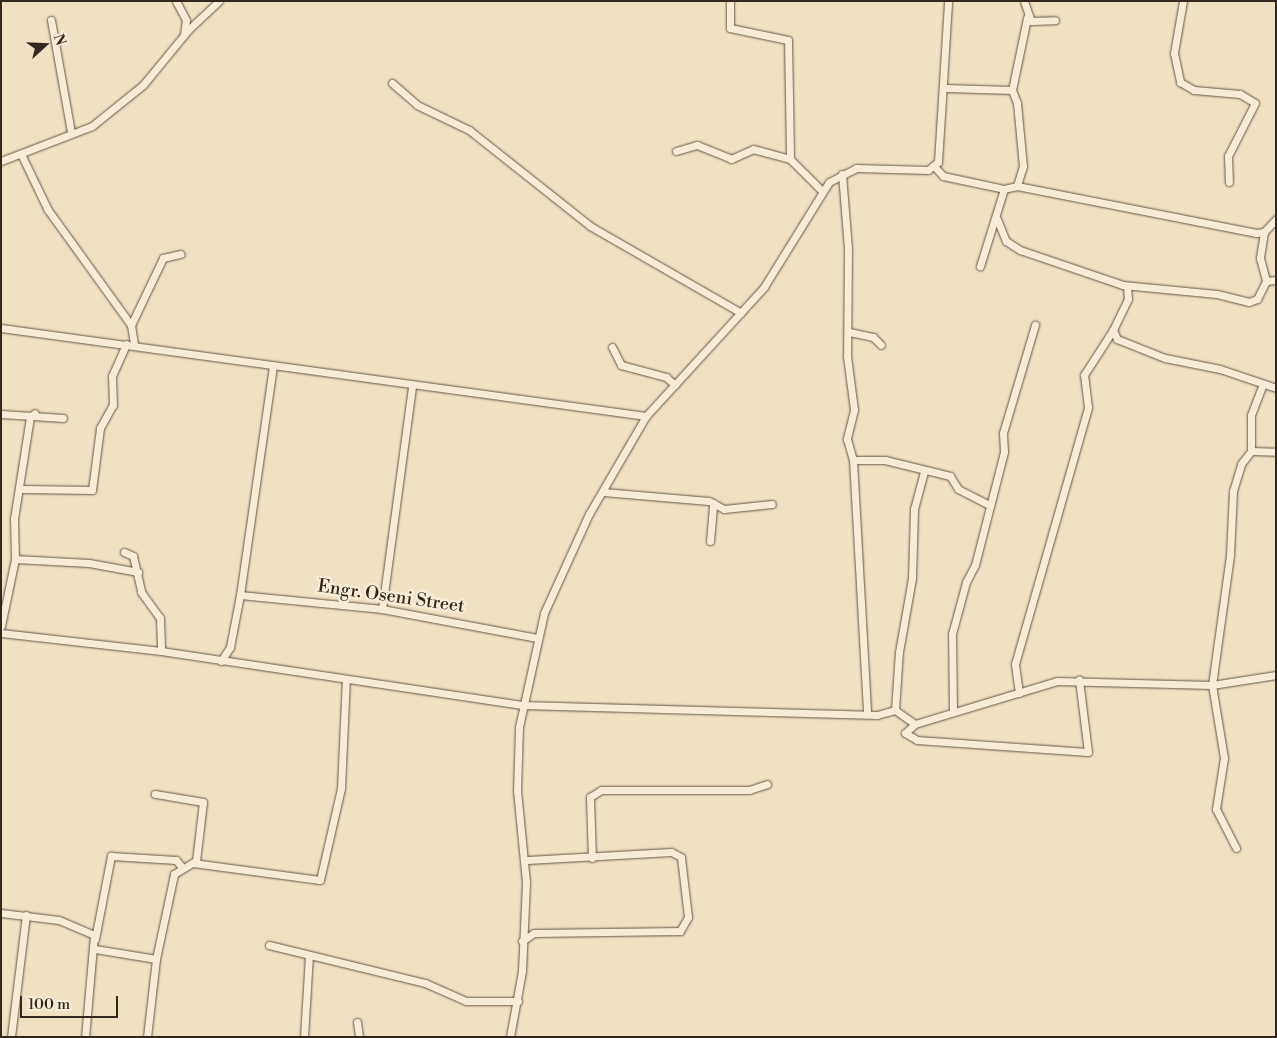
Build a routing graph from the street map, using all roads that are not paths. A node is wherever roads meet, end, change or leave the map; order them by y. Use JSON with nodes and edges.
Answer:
{"nodes":[{"id":1,"x":176,"y":1,"type":"edge"},
{"id":2,"x":219,"y":1,"type":"edge"},
{"id":3,"x":730,"y":1,"type":"edge"},
{"id":4,"x":948,"y":1,"type":"edge"},
{"id":5,"x":1024,"y":1,"type":"edge"},
{"id":6,"x":1183,"y":1,"type":"edge"},
{"id":7,"x":1026,"y":18,"type":"junction"},
{"id":8,"x":51,"y":20,"type":"dead end"},
{"id":9,"x":1055,"y":20,"type":"dead end"},
{"id":10,"x":184,"y":36,"type":"junction"},
{"id":11,"x":392,"y":83,"type":"dead end"},
{"id":12,"x":945,"y":88,"type":"junction"},
{"id":13,"x":1012,"y":90,"type":"junction"},
{"id":14,"x":70,"y":132,"type":"junction"},
{"id":15,"x":676,"y":151,"type":"dead end"},
{"id":16,"x":21,"y":154,"type":"junction"},
{"id":17,"x":790,"y":159,"type":"junction"},
{"id":18,"x":1,"y":161,"type":"edge"},
{"id":19,"x":934,"y":166,"type":"junction"},
{"id":20,"x":842,"y":174,"type":"junction"},
{"id":21,"x":1229,"y":182,"type":"dead end"},
{"id":22,"x":1017,"y":186,"type":"junction"},
{"id":23,"x":1004,"y":189,"type":"junction"},
{"id":24,"x":822,"y":191,"type":"junction"},
{"id":25,"x":997,"y":218,"type":"junction"},
{"id":26,"x":1276,"y":219,"type":"edge"},
{"id":27,"x":1264,"y":232,"type":"junction"},
{"id":28,"x":182,"y":254,"type":"dead end"},
{"id":29,"x":980,"y":266,"type":"dead end"},
{"id":30,"x":1266,"y":280,"type":"junction"},
{"id":31,"x":1276,"y":280,"type":"edge"},
{"id":32,"x":1127,"y":286,"type":"junction"},
{"id":33,"x":741,"y":314,"type":"junction"},
{"id":34,"x":131,"y":325,"type":"junction"},
{"id":35,"x":1035,"y":325,"type":"dead end"},
{"id":36,"x":1,"y":328,"type":"edge"},
{"id":37,"x":849,"y":332,"type":"junction"},
{"id":38,"x":1110,"y":333,"type":"junction"},
{"id":39,"x":126,"y":344,"type":"junction"},
{"id":40,"x":134,"y":344,"type":"junction"},
{"id":41,"x":881,"y":345,"type":"dead end"},
{"id":42,"x":612,"y":347,"type":"dead end"},
{"id":43,"x":273,"y":365,"type":"junction"},
{"id":44,"x":1263,"y":384,"type":"junction"},
{"id":45,"x":675,"y":385,"type":"junction"},
{"id":46,"x":412,"y":387,"type":"junction"},
{"id":47,"x":1276,"y":388,"type":"edge"},
{"id":48,"x":35,"y":413,"type":"junction"},
{"id":49,"x":1,"y":414,"type":"edge"},
{"id":50,"x":646,"y":416,"type":"junction"},
{"id":51,"x":63,"y":418,"type":"dead end"},
{"id":52,"x":1251,"y":451,"type":"junction"},
{"id":53,"x":1276,"y":452,"type":"edge"},
{"id":54,"x":853,"y":460,"type":"junction"},
{"id":55,"x":924,"y":472,"type":"junction"},
{"id":56,"x":22,"y":489,"type":"junction"},
{"id":57,"x":603,"y":492,"type":"junction"},
{"id":58,"x":713,"y":503,"type":"junction"},
{"id":59,"x":772,"y":504,"type":"dead end"},
{"id":60,"x":990,"y":505,"type":"junction"},
{"id":61,"x":710,"y":541,"type":"dead end"},
{"id":62,"x":124,"y":552,"type":"dead end"},
{"id":63,"x":15,"y":559,"type":"junction"},
{"id":64,"x":138,"y":572,"type":"junction"},
{"id":65,"x":240,"y":595,"type":"junction"},
{"id":66,"x":382,"y":609,"type":"junction"},
{"id":67,"x":1,"y":626,"type":"edge"},
{"id":68,"x":1,"y":633,"type":"edge"},
{"id":69,"x":538,"y":638,"type":"junction"},
{"id":70,"x":161,"y":651,"type":"junction"},
{"id":71,"x":221,"y":661,"type":"junction"},
{"id":72,"x":1276,"y":675,"type":"edge"},
{"id":73,"x":346,"y":679,"type":"junction"},
{"id":74,"x":1079,"y":680,"type":"junction"},
{"id":75,"x":1212,"y":685,"type":"junction"},
{"id":76,"x":1019,"y":693,"type":"junction"},
{"id":77,"x":522,"y":706,"type":"junction"},
{"id":78,"x":895,"y":710,"type":"junction"},
{"id":79,"x":952,"y":712,"type":"junction"},
{"id":80,"x":867,"y":713,"type":"junction"},
{"id":81,"x":915,"y":724,"type":"junction"},
{"id":82,"x":767,"y":784,"type":"dead end"},
{"id":83,"x":155,"y":794,"type":"dead end"},
{"id":84,"x":1236,"y":848,"type":"dead end"},
{"id":85,"x":592,"y":858,"type":"junction"},
{"id":86,"x":527,"y":860,"type":"junction"},
{"id":87,"x":193,"y":863,"type":"junction"},
{"id":88,"x":181,"y":866,"type":"junction"},
{"id":89,"x":1,"y":913,"type":"edge"},
{"id":90,"x":26,"y":915,"type":"junction"},
{"id":91,"x":95,"y":940,"type":"junction"},
{"id":92,"x":522,"y":942,"type":"junction"},
{"id":93,"x":269,"y":946,"type":"dead end"},
{"id":94,"x":95,"y":948,"type":"junction"},
{"id":95,"x":309,"y":956,"type":"junction"},
{"id":96,"x":156,"y":959,"type":"junction"},
{"id":97,"x":518,"y":1000,"type":"junction"},
{"id":98,"x":356,"y":1022,"type":"dead end"},
{"id":99,"x":10,"y":1037,"type":"edge"},
{"id":100,"x":85,"y":1037,"type":"edge"},
{"id":101,"x":147,"y":1037,"type":"edge"},
{"id":102,"x":304,"y":1037,"type":"edge"},
{"id":103,"x":359,"y":1037,"type":"edge"},
{"id":104,"x":510,"y":1037,"type":"edge"}],
"edges":[{"from":1,"to":10,"type":"street"},
{"from":2,"to":10,"type":"street"},
{"from":3,"to":17,"type":"street"},
{"from":4,"to":12,"type":"street"},
{"from":5,"to":7,"type":"street"},
{"from":6,"to":21,"type":"street"},
{"from":7,"to":9,"type":"street"},
{"from":7,"to":13,"type":"street"},
{"from":8,"to":14,"type":"street"},
{"from":10,"to":14,"type":"street"},
{"from":11,"to":33,"type":"street"},
{"from":12,"to":13,"type":"street"},
{"from":12,"to":19,"type":"street"},
{"from":13,"to":22,"type":"street"},
{"from":14,"to":16,"type":"street"},
{"from":15,"to":17,"type":"street"},
{"from":16,"to":18,"type":"street"},
{"from":16,"to":34,"type":"street"},
{"from":17,"to":24,"type":"street"},
{"from":19,"to":20,"type":"street"},
{"from":19,"to":23,"type":"street"},
{"from":20,"to":24,"type":"street"},
{"from":20,"to":37,"type":"street"},
{"from":22,"to":23,"type":"street"},
{"from":22,"to":27,"type":"street"},
{"from":23,"to":25,"type":"street"},
{"from":24,"to":33,"type":"street"},
{"from":25,"to":29,"type":"street"},
{"from":25,"to":32,"type":"street"},
{"from":26,"to":27,"type":"street"},
{"from":27,"to":30,"type":"street"},
{"from":28,"to":34,"type":"street"},
{"from":30,"to":31,"type":"street"},
{"from":30,"to":32,"type":"street"},
{"from":32,"to":38,"type":"street"},
{"from":33,"to":45,"type":"street"},
{"from":34,"to":40,"type":"street"},
{"from":35,"to":60,"type":"street"},
{"from":36,"to":39,"type":"street"},
{"from":37,"to":41,"type":"street"},
{"from":37,"to":54,"type":"street"},
{"from":38,"to":44,"type":"street"},
{"from":38,"to":76,"type":"street"},
{"from":39,"to":40,"type":"street"},
{"from":39,"to":56,"type":"street"},
{"from":40,"to":43,"type":"street"},
{"from":42,"to":45,"type":"street"},
{"from":43,"to":46,"type":"street"},
{"from":43,"to":65,"type":"street"},
{"from":44,"to":47,"type":"street"},
{"from":44,"to":52,"type":"street"},
{"from":45,"to":50,"type":"street"},
{"from":46,"to":50,"type":"street"},
{"from":46,"to":66,"type":"street"},
{"from":48,"to":49,"type":"street"},
{"from":48,"to":51,"type":"street"},
{"from":48,"to":56,"type":"street"},
{"from":50,"to":57,"type":"street"},
{"from":52,"to":53,"type":"street"},
{"from":52,"to":75,"type":"street"},
{"from":54,"to":55,"type":"street"},
{"from":54,"to":80,"type":"street"},
{"from":55,"to":60,"type":"street"},
{"from":55,"to":78,"type":"street"},
{"from":56,"to":63,"type":"street"},
{"from":57,"to":58,"type":"street"},
{"from":57,"to":69,"type":"street"},
{"from":58,"to":59,"type":"street"},
{"from":58,"to":61,"type":"street"},
{"from":60,"to":79,"type":"street"},
{"from":62,"to":64,"type":"street"},
{"from":63,"to":64,"type":"street"},
{"from":63,"to":67,"type":"street"},
{"from":64,"to":70,"type":"street"},
{"from":65,"to":66,"type":"street","name":"Engr. Oseni Street"},
{"from":65,"to":71,"type":"street"},
{"from":66,"to":69,"type":"street","name":"Engr. Oseni Street"},
{"from":68,"to":70,"type":"street"},
{"from":69,"to":77,"type":"street"},
{"from":70,"to":71,"type":"street"},
{"from":71,"to":73,"type":"street"},
{"from":72,"to":75,"type":"street"},
{"from":73,"to":77,"type":"street"},
{"from":73,"to":87,"type":"street"},
{"from":74,"to":75,"type":"street"},
{"from":74,"to":76,"type":"street"},
{"from":74,"to":81,"type":"street"},
{"from":75,"to":84,"type":"street"},
{"from":76,"to":79,"type":"street"},
{"from":77,"to":80,"type":"street"},
{"from":77,"to":86,"type":"street"},
{"from":78,"to":80,"type":"street"},
{"from":78,"to":81,"type":"street"},
{"from":79,"to":81,"type":"street"},
{"from":82,"to":85,"type":"street"},
{"from":83,"to":87,"type":"street"},
{"from":85,"to":86,"type":"street"},
{"from":85,"to":92,"type":"street"},
{"from":86,"to":92,"type":"street"},
{"from":87,"to":88,"type":"street"},
{"from":88,"to":91,"type":"street"},
{"from":88,"to":96,"type":"street"},
{"from":89,"to":90,"type":"street"},
{"from":90,"to":91,"type":"street"},
{"from":90,"to":99,"type":"street"},
{"from":91,"to":94,"type":"street"},
{"from":92,"to":97,"type":"street"},
{"from":93,"to":95,"type":"street"},
{"from":94,"to":96,"type":"street"},
{"from":94,"to":100,"type":"street"},
{"from":95,"to":97,"type":"street"},
{"from":95,"to":102,"type":"street"},
{"from":96,"to":101,"type":"street"},
{"from":97,"to":104,"type":"street"},
{"from":98,"to":103,"type":"street"}]}
